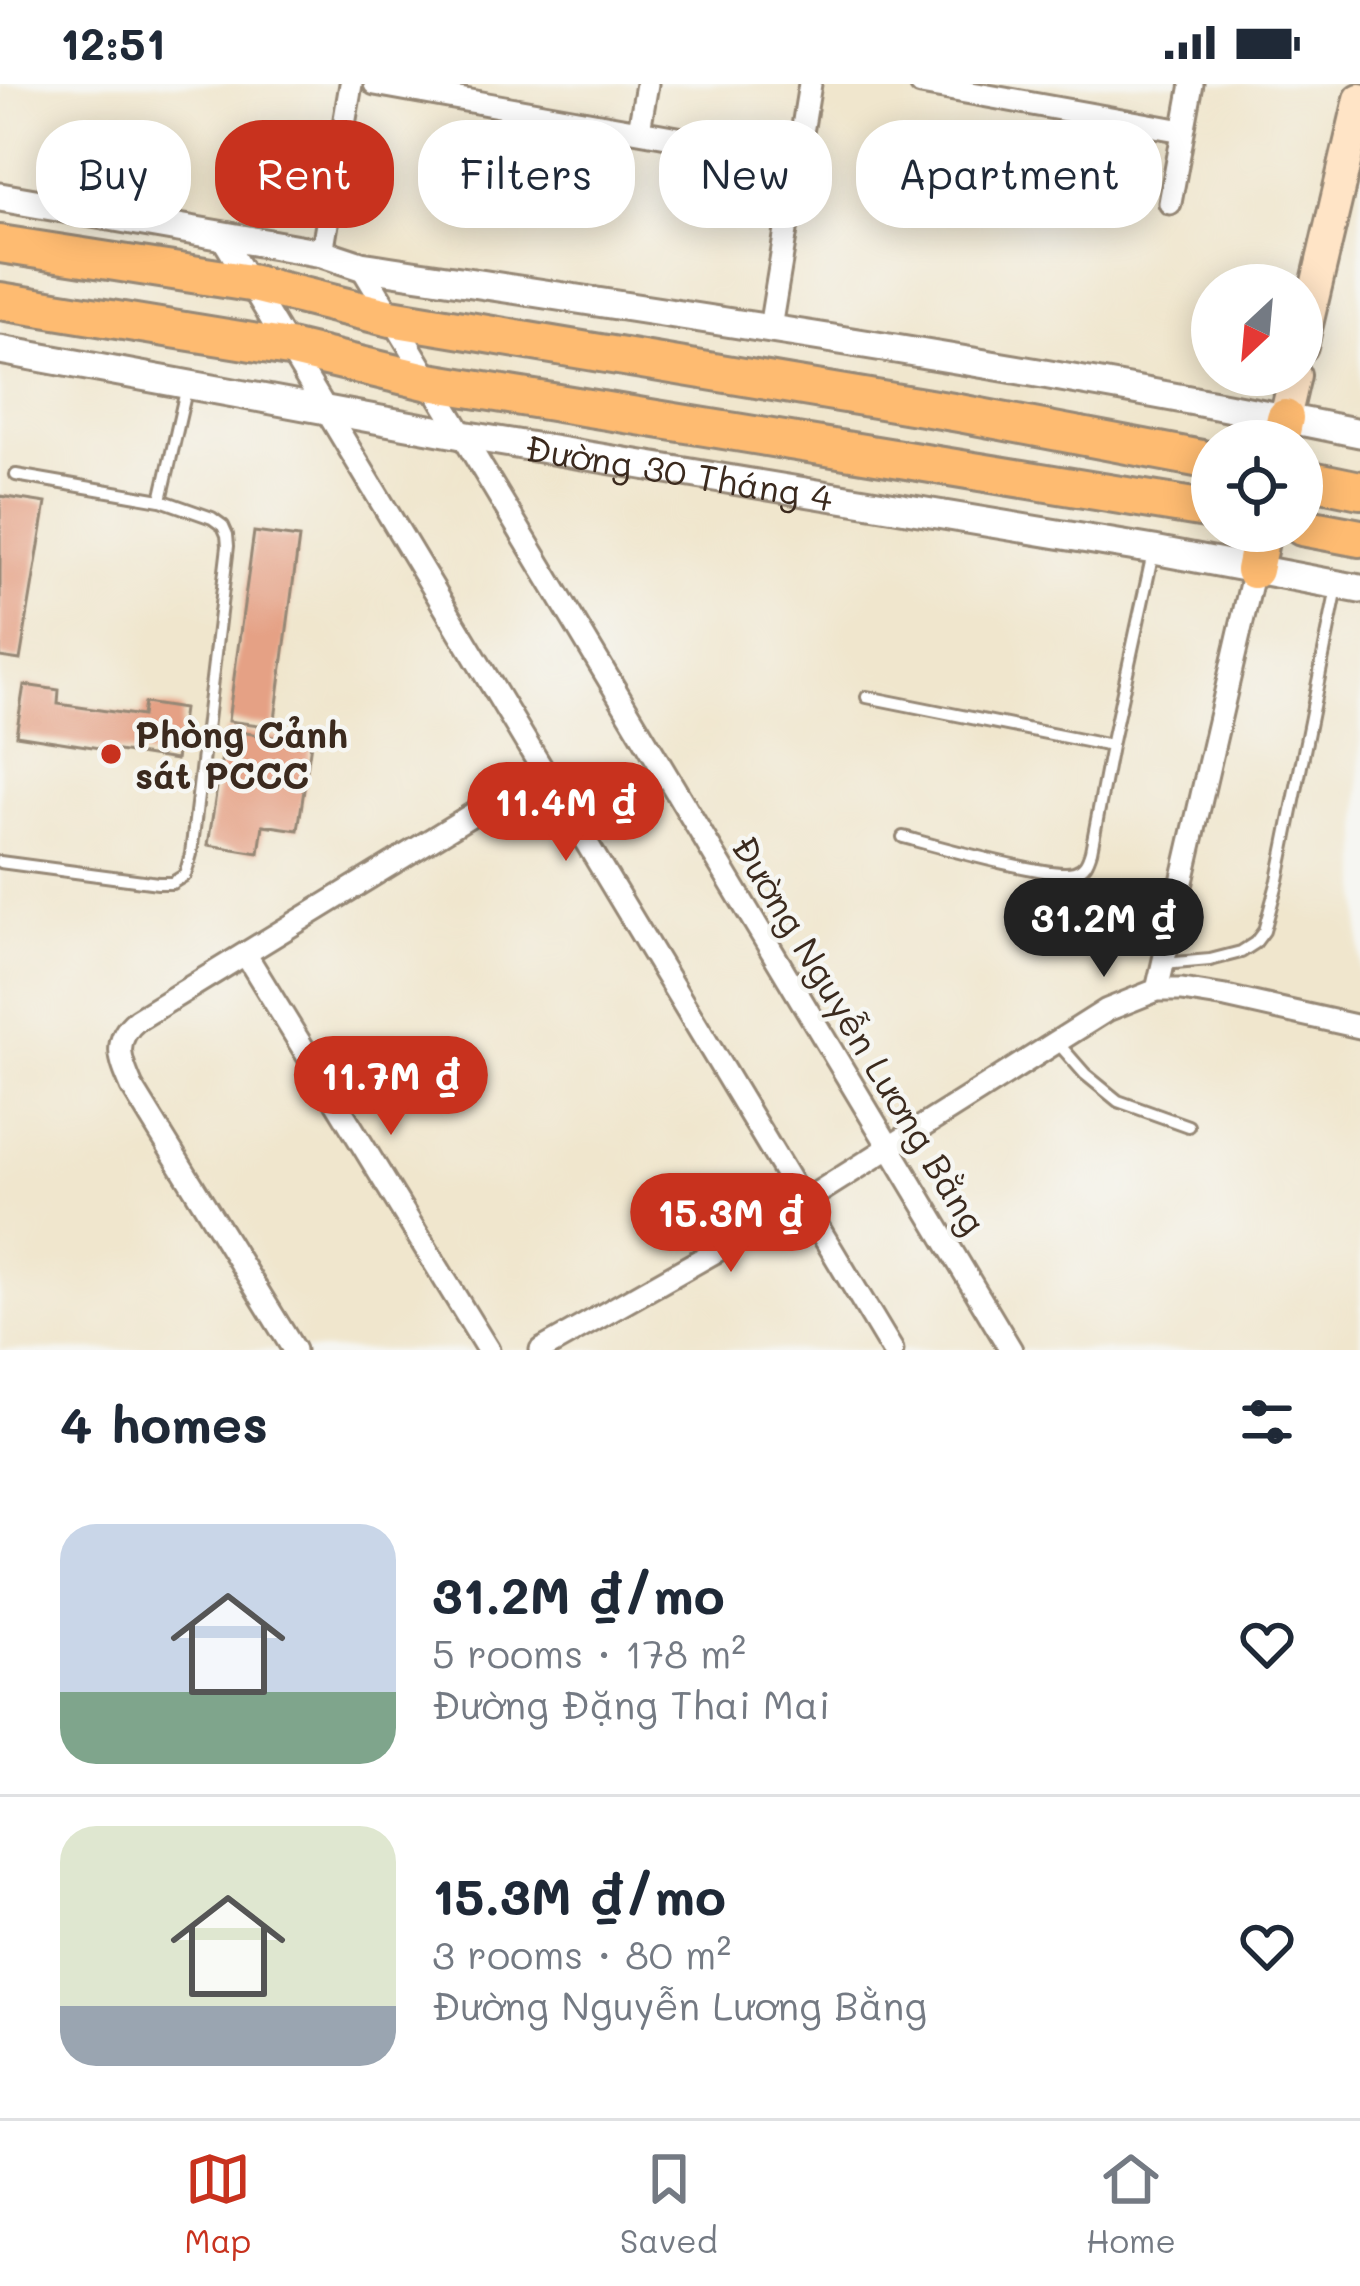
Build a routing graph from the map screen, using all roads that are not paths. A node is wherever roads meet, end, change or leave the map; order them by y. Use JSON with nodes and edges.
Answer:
{"nodes":[{"id":1,"x":351,"y":84,"type":"edge"},
{"id":2,"x":375,"y":84,"type":"edge"},
{"id":3,"x":515,"y":84,"type":"edge"},
{"id":4,"x":647,"y":84,"type":"edge"},
{"id":5,"x":810,"y":84,"type":"edge"},
{"id":6,"x":921,"y":84,"type":"edge"},
{"id":7,"x":1192,"y":84,"type":"edge"},
{"id":8,"x":1360,"y":99,"type":"edge"},
{"id":9,"x":512,"y":107,"type":"junction"},
{"id":10,"x":803,"y":120,"type":"edge"},
{"id":11,"x":639,"y":130,"type":"junction"},
{"id":12,"x":1183,"y":131,"type":"junction"},
{"id":13,"x":659,"y":134,"type":"edge"},
{"id":14,"x":0,"y":197,"type":"edge"},
{"id":15,"x":1170,"y":203,"type":"dead end"},
{"id":16,"x":785,"y":228,"type":"edge"},
{"id":17,"x":220,"y":234,"type":"junction"},
{"id":18,"x":0,"y":244,"type":"edge"},
{"id":19,"x":322,"y":254,"type":"junction"},
{"id":20,"x":1321,"y":264,"type":"edge"},
{"id":21,"x":361,"y":266,"type":"junction"},
{"id":22,"x":250,"y":284,"type":"junction"},
{"id":23,"x":0,"y":301,"type":"edge"},
{"id":24,"x":392,"y":318,"type":"junction"},
{"id":25,"x":770,"y":328,"type":"junction"},
{"id":26,"x":289,"y":349,"type":"junction"},
{"id":27,"x":0,"y":350,"type":"edge"},
{"id":28,"x":188,"y":382,"type":"junction"},
{"id":29,"x":430,"y":382,"type":"junction"},
{"id":30,"x":324,"y":407,"type":"junction"},
{"id":31,"x":1236,"y":420,"type":"edge"},
{"id":32,"x":1323,"y":431,"type":"edge"},
{"id":33,"x":1360,"y":433,"type":"edge"},
{"id":34,"x":462,"y":435,"type":"junction"},
{"id":35,"x":1191,"y":457,"type":"edge"},
{"id":36,"x":16,"y":475,"type":"dead end"},
{"id":37,"x":1323,"y":482,"type":"edge"},
{"id":38,"x":1360,"y":490,"type":"edge"},
{"id":39,"x":161,"y":500,"type":"junction"},
{"id":40,"x":1191,"y":507,"type":"edge"},
{"id":41,"x":1323,"y":531,"type":"edge"},
{"id":42,"x":1360,"y":538,"type":"edge"},
{"id":43,"x":1154,"y":550,"type":"junction"},
{"id":44,"x":1258,"y":552,"type":"edge"},
{"id":45,"x":1254,"y":570,"type":"junction"},
{"id":46,"x":1349,"y":587,"type":"edge"},
{"id":47,"x":867,"y":698,"type":"dead end"},
{"id":48,"x":1111,"y":746,"type":"junction"},
{"id":49,"x":543,"y":771,"type":"junction"},
{"id":50,"x":903,"y":837,"type":"dead end"},
{"id":51,"x":0,"y":862,"type":"edge"},
{"id":52,"x":246,"y":955,"type":"junction"},
{"id":53,"x":1162,"y":965,"type":"junction"},
{"id":54,"x":1156,"y":990,"type":"junction"},
{"id":55,"x":1360,"y":1027,"type":"edge"},
{"id":56,"x":1057,"y":1042,"type":"junction"},
{"id":57,"x":1187,"y":1126,"type":"dead end"},
{"id":58,"x":889,"y":1146,"type":"junction"},
{"id":59,"x":802,"y":1202,"type":"junction"},
{"id":60,"x":294,"y":1350,"type":"edge"},
{"id":61,"x":488,"y":1350,"type":"edge"},
{"id":62,"x":541,"y":1350,"type":"edge"},
{"id":63,"x":892,"y":1350,"type":"edge"},
{"id":64,"x":1011,"y":1350,"type":"edge"}],
"edges":[{"from":1,"to":19,"type":"street"},
{"from":2,"to":9,"type":"street"},
{"from":3,"to":9,"type":"street"},
{"from":4,"to":11,"type":"street"},
{"from":5,"to":10,"type":"street"},
{"from":6,"to":12,"type":"street"},
{"from":7,"to":12,"type":"street"},
{"from":8,"to":20,"type":"main road"},
{"from":9,"to":11,"type":"street"},
{"from":11,"to":13,"type":"street"},
{"from":12,"to":15,"type":"street"},
{"from":14,"to":17,"type":"street"},
{"from":16,"to":25,"type":"street"},
{"from":17,"to":19,"type":"street"},
{"from":17,"to":22,"type":"street"},
{"from":18,"to":22,"type":"highway"},
{"from":19,"to":21,"type":"street"},
{"from":21,"to":24,"type":"street","name":"Đường Nguyễn Lương Bằng"},
{"from":21,"to":25,"type":"street"},
{"from":22,"to":24,"type":"highway"},
{"from":22,"to":26,"type":"street"},
{"from":23,"to":26,"type":"highway","name":"Đường 30 Tháng 4"},
{"from":24,"to":29,"type":"street","name":"Đường Nguyễn Lương Bằng"},
{"from":24,"to":35,"type":"highway"},
{"from":25,"to":31,"type":"street"},
{"from":26,"to":29,"type":"highway","name":"Đường 30 Tháng 4"},
{"from":26,"to":30,"type":"street"},
{"from":27,"to":28,"type":"street","name":"Đường 30 Tháng 4"},
{"from":28,"to":30,"type":"street","name":"Đường 30 Tháng 4"},
{"from":28,"to":39,"type":"lane"},
{"from":29,"to":34,"type":"street","name":"Đường Nguyễn Lương Bằng"},
{"from":29,"to":40,"type":"highway","name":"Đường 30 Tháng 4"},
{"from":30,"to":34,"type":"street","name":"Đường 30 Tháng 4"},
{"from":30,"to":49,"type":"street"},
{"from":32,"to":33,"type":"street"},
{"from":34,"to":43,"type":"street","name":"Đường 30 Tháng 4"},
{"from":34,"to":58,"type":"street","name":"Đường Nguyễn Lương Bằng"},
{"from":36,"to":39,"type":"lane"},
{"from":37,"to":38,"type":"highway"},
{"from":39,"to":51,"type":"lane"},
{"from":41,"to":42,"type":"highway"},
{"from":43,"to":45,"type":"street","name":"Đường 30 Tháng 4"},
{"from":43,"to":48,"type":"lane"},
{"from":44,"to":45,"type":"highway"},
{"from":45,"to":46,"type":"street","name":"Đường 30 Tháng 4"},
{"from":45,"to":53,"type":"street"},
{"from":46,"to":53,"type":"lane"},
{"from":47,"to":48,"type":"lane"},
{"from":48,"to":50,"type":"lane"},
{"from":49,"to":52,"type":"street"},
{"from":49,"to":59,"type":"street"},
{"from":52,"to":60,"type":"street"},
{"from":52,"to":61,"type":"street"},
{"from":53,"to":54,"type":"street"},
{"from":54,"to":55,"type":"street"},
{"from":54,"to":56,"type":"street"},
{"from":56,"to":57,"type":"lane"},
{"from":56,"to":58,"type":"street"},
{"from":58,"to":59,"type":"street"},
{"from":58,"to":64,"type":"street","name":"Đường Nguyễn Lương Bằng"},
{"from":59,"to":62,"type":"street"},
{"from":59,"to":63,"type":"street"}]}
